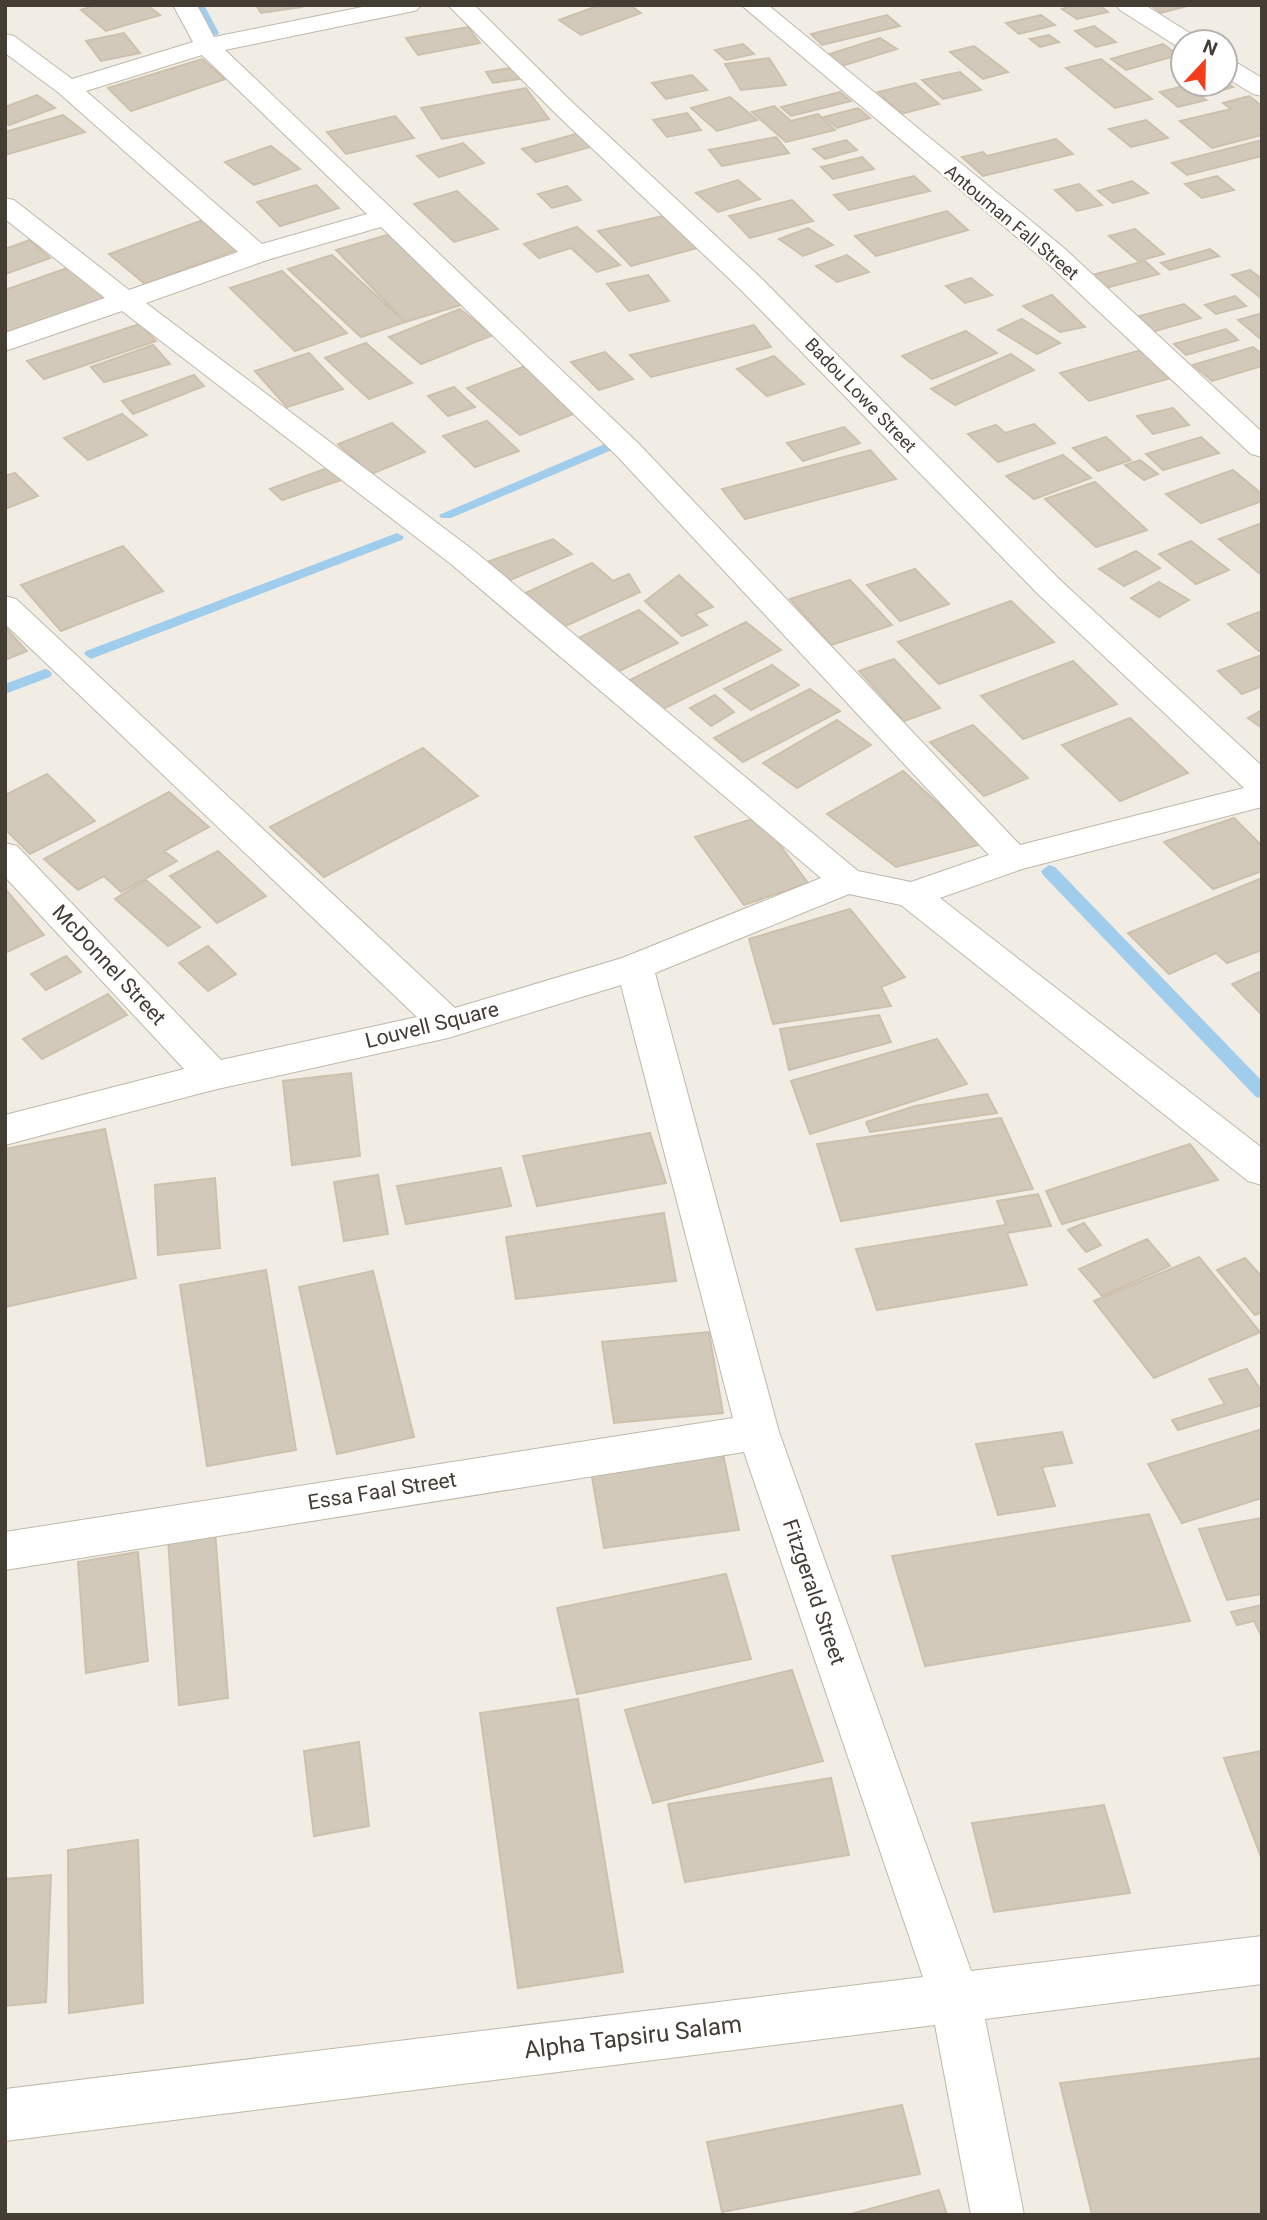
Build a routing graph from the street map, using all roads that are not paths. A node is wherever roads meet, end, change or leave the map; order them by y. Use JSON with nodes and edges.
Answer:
{"nodes":[{"id":1,"x":185,"y":5,"type":"edge"},
{"id":2,"x":408,"y":5,"type":"edge"},
{"id":3,"x":460,"y":5,"type":"edge"},
{"id":4,"x":753,"y":5,"type":"edge"},
{"id":5,"x":1128,"y":5,"type":"edge"},
{"id":6,"x":1169,"y":31,"type":"edge"},
{"id":7,"x":5,"y":41,"type":"edge"},
{"id":8,"x":206,"y":46,"type":"junction"},
{"id":9,"x":1239,"y":75,"type":"edge"},
{"id":10,"x":68,"y":88,"type":"junction"},
{"id":11,"x":1262,"y":89,"type":"edge"},
{"id":12,"x":5,"y":206,"type":"edge"},
{"id":13,"x":384,"y":218,"type":"junction"},
{"id":14,"x":257,"y":254,"type":"junction"},
{"id":15,"x":126,"y":301,"type":"junction"},
{"id":16,"x":5,"y":343,"type":"edge"},
{"id":17,"x":1262,"y":448,"type":"edge"},
{"id":18,"x":5,"y":606,"type":"edge"},
{"id":19,"x":1262,"y":785,"type":"edge"},
{"id":20,"x":1262,"y":795,"type":"edge"},
{"id":21,"x":5,"y":855,"type":"edge"},
{"id":22,"x":1013,"y":859,"type":"junction"},
{"id":23,"x":847,"y":881,"type":"junction"},
{"id":24,"x":912,"y":895,"type":"junction"},
{"id":25,"x":635,"y":967,"type":"junction"},
{"id":26,"x":448,"y":1024,"type":"junction"},
{"id":27,"x":213,"y":1076,"type":"junction"},
{"id":28,"x":5,"y":1130,"type":"edge"},
{"id":29,"x":1262,"y":1170,"type":"edge"},
{"id":30,"x":758,"y":1432,"type":"junction"},
{"id":31,"x":5,"y":1551,"type":"edge"},
{"id":32,"x":1262,"y":1960,"type":"edge"},
{"id":33,"x":955,"y":1997,"type":"junction"},
{"id":34,"x":5,"y":2115,"type":"edge"},
{"id":35,"x":998,"y":2215,"type":"edge"}],
"edges":[{"from":1,"to":8,"type":"street"},
{"from":2,"to":8,"type":"street"},
{"from":3,"to":19,"type":"street","name":"Badou Lowe Street"},
{"from":4,"to":17,"type":"street","name":"Antouman Fall Street"},
{"from":5,"to":6,"type":"street"},
{"from":7,"to":10,"type":"street"},
{"from":8,"to":10,"type":"street"},
{"from":8,"to":13,"type":"street"},
{"from":9,"to":11,"type":"street"},
{"from":10,"to":14,"type":"street"},
{"from":12,"to":15,"type":"street"},
{"from":13,"to":14,"type":"street"},
{"from":13,"to":22,"type":"street"},
{"from":14,"to":15,"type":"street"},
{"from":15,"to":16,"type":"street"},
{"from":15,"to":23,"type":"street"},
{"from":18,"to":26,"type":"street"},
{"from":20,"to":22,"type":"street"},
{"from":21,"to":27,"type":"street","name":"McDonnel Street"},
{"from":22,"to":24,"type":"street"},
{"from":23,"to":24,"type":"street"},
{"from":23,"to":25,"type":"street","name":"Louvell Square"},
{"from":24,"to":29,"type":"street"},
{"from":25,"to":26,"type":"street","name":"Louvell Square"},
{"from":25,"to":30,"type":"street","name":"Fitzgerald Street"},
{"from":26,"to":27,"type":"street","name":"Louvell Square"},
{"from":27,"to":28,"type":"street","name":"Louvell Square"},
{"from":30,"to":31,"type":"street","name":"Essa Faal Street"},
{"from":30,"to":33,"type":"street","name":"Fitzgerald Street"},
{"from":32,"to":33,"type":"street","name":"Alpha Tapsiru Salam"},
{"from":33,"to":34,"type":"street","name":"Alpha Tapsiru Salam"},
{"from":33,"to":35,"type":"street","name":"Fitzgerald Street"}]}
